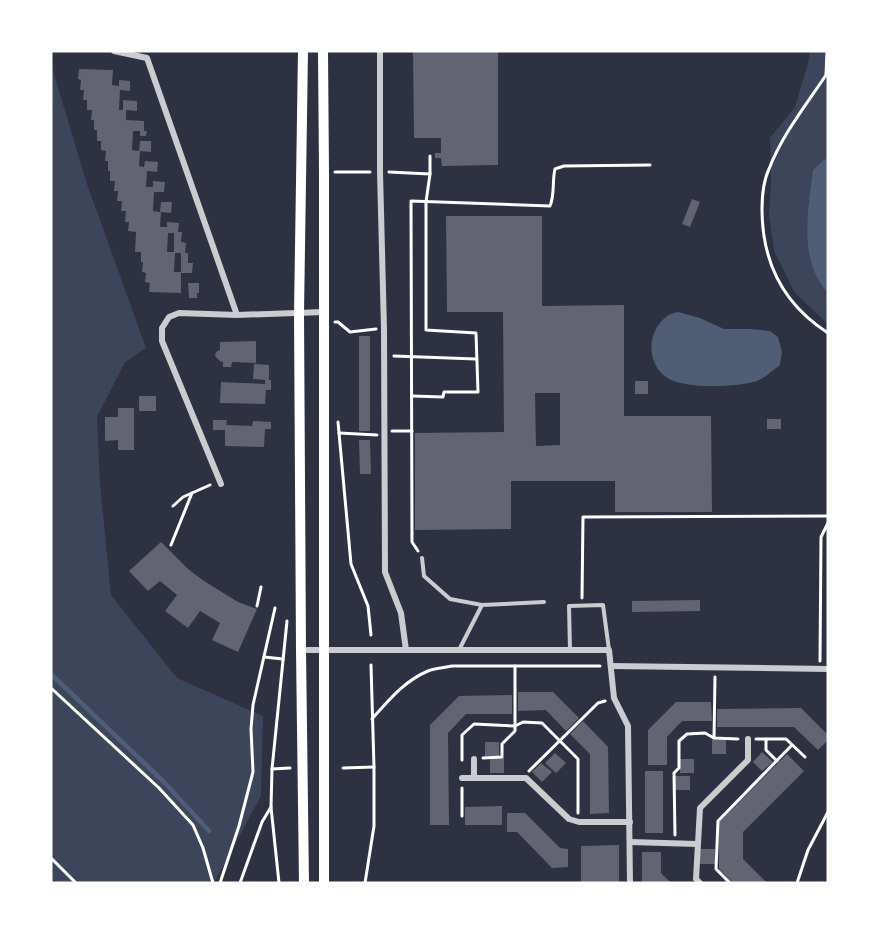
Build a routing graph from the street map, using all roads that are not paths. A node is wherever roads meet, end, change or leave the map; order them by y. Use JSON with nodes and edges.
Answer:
{"nodes":[{"id":1,"x":114,"y":51,"type":"edge"},
{"id":2,"x":303,"y":51,"type":"edge"},
{"id":3,"x":323,"y":51,"type":"edge"},
{"id":4,"x":380,"y":51,"type":"edge"},
{"id":5,"x":324,"y":312,"type":"junction"},
{"id":6,"x":299,"y":314,"type":"junction"},
{"id":7,"x":237,"y":315,"type":"junction"},
{"id":8,"x":220,"y":482,"type":"road end"},
{"id":9,"x":422,"y":558,"type":"road end"},
{"id":10,"x":544,"y":602,"type":"dead end"},
{"id":11,"x":482,"y":605,"type":"junction"},
{"id":12,"x":301,"y":650,"type":"junction"},
{"id":13,"x":325,"y":650,"type":"junction"},
{"id":14,"x":406,"y":650,"type":"junction"},
{"id":15,"x":459,"y":650,"type":"junction"},
{"id":16,"x":570,"y":650,"type":"junction"},
{"id":17,"x":609,"y":650,"type":"junction"},
{"id":18,"x":611,"y":666,"type":"junction"},
{"id":19,"x":824,"y":669,"type":"edge"},
{"id":20,"x":748,"y":739,"type":"road end"},
{"id":21,"x":474,"y":759,"type":"road end"},
{"id":22,"x":462,"y":778,"type":"road end"},
{"id":23,"x":474,"y":778,"type":"junction"},
{"id":24,"x":630,"y":822,"type":"junction"},
{"id":25,"x":630,"y":842,"type":"junction"},
{"id":26,"x":697,"y":844,"type":"junction"},
{"id":27,"x":304,"y":883,"type":"edge"},
{"id":28,"x":324,"y":883,"type":"edge"},
{"id":29,"x":630,"y":883,"type":"edge"},
{"id":30,"x":700,"y":883,"type":"edge"}],
"edges":[{"from":1,"to":7,"type":"street"},
{"from":2,"to":6,"type":"main road"},
{"from":3,"to":5,"type":"main road"},
{"from":4,"to":14,"type":"street"},
{"from":5,"to":6,"type":"street"},
{"from":5,"to":13,"type":"main road"},
{"from":6,"to":7,"type":"street"},
{"from":6,"to":12,"type":"main road"},
{"from":7,"to":8,"type":"street"},
{"from":9,"to":11,"type":"lane"},
{"from":10,"to":11,"type":"lane"},
{"from":11,"to":15,"type":"lane"},
{"from":12,"to":13,"type":"street"},
{"from":12,"to":27,"type":"main road"},
{"from":13,"to":14,"type":"street"},
{"from":13,"to":28,"type":"main road"},
{"from":14,"to":15,"type":"street"},
{"from":15,"to":16,"type":"street"},
{"from":16,"to":17,"type":"street"},
{"from":16,"to":17,"type":"lane"},
{"from":17,"to":18,"type":"street"},
{"from":18,"to":19,"type":"street"},
{"from":18,"to":24,"type":"street"},
{"from":20,"to":26,"type":"street"},
{"from":21,"to":23,"type":"street"},
{"from":22,"to":23,"type":"street"},
{"from":23,"to":24,"type":"street"},
{"from":24,"to":25,"type":"street"},
{"from":25,"to":26,"type":"street"},
{"from":25,"to":29,"type":"street"},
{"from":26,"to":30,"type":"street"}]}
